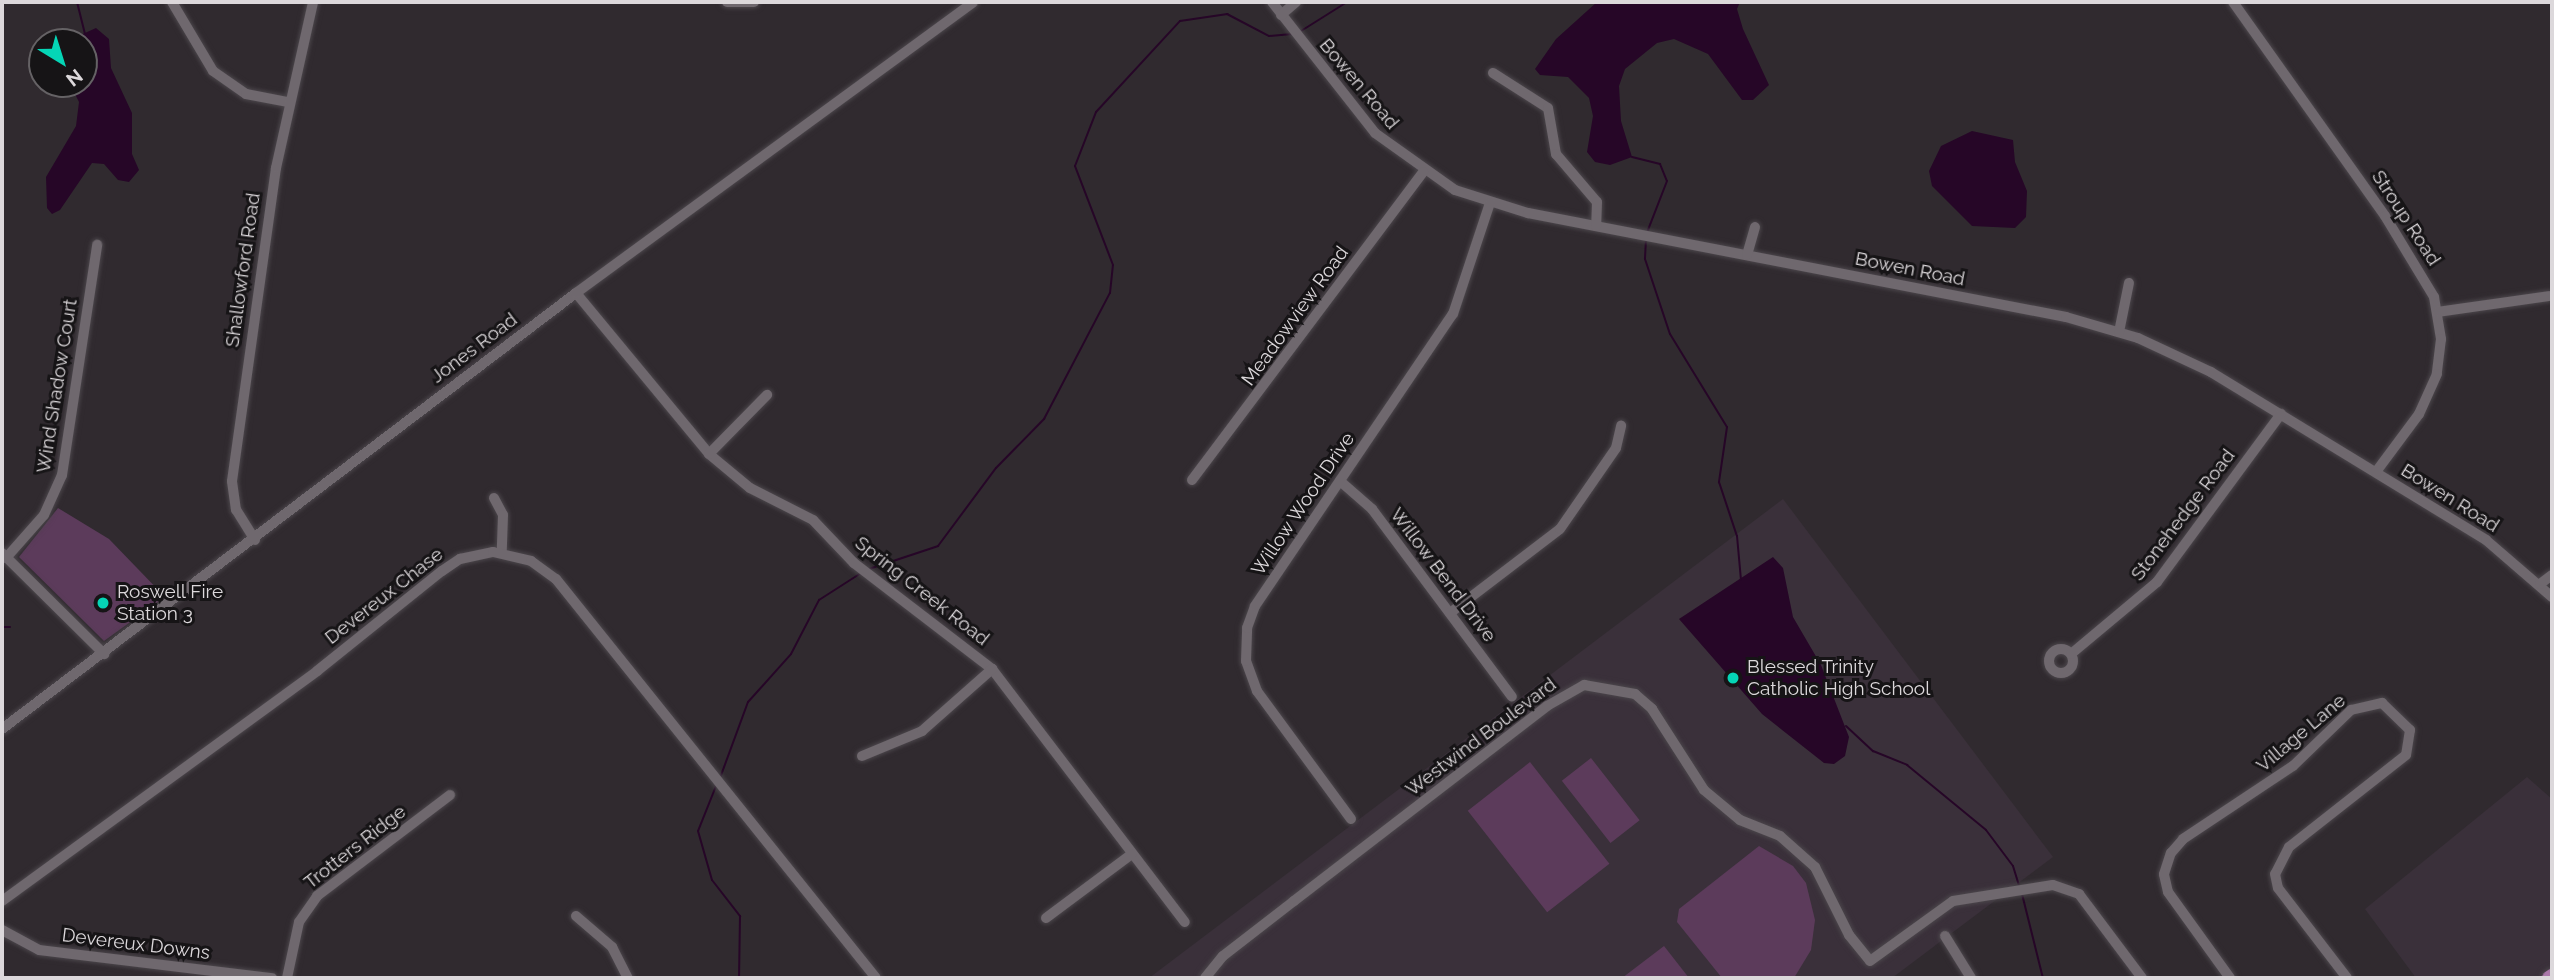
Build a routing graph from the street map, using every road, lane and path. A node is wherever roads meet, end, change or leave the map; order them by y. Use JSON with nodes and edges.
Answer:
{"nodes":[{"id":1,"x":172,"y":2,"type":"edge"},
{"id":2,"x":313,"y":2,"type":"edge"},
{"id":3,"x":727,"y":2,"type":"edge"},
{"id":4,"x":754,"y":2,"type":"edge"},
{"id":5,"x":973,"y":2,"type":"edge"},
{"id":6,"x":1272,"y":2,"type":"edge"},
{"id":7,"x":1296,"y":2,"type":"edge"},
{"id":8,"x":2233,"y":2,"type":"edge"},
{"id":9,"x":1281,"y":15,"type":"junction"},
{"id":10,"x":1493,"y":73,"type":"dead end"},
{"id":11,"x":288,"y":103,"type":"junction"},
{"id":12,"x":1423,"y":172,"type":"junction"},
{"id":13,"x":1490,"y":203,"type":"junction"},
{"id":14,"x":1596,"y":226,"type":"junction"},
{"id":15,"x":1755,"y":227,"type":"dead end"},
{"id":16,"x":97,"y":245,"type":"dead end"},
{"id":17,"x":1747,"y":255,"type":"junction"},
{"id":18,"x":2129,"y":283,"type":"dead end"},
{"id":19,"x":576,"y":293,"type":"junction"},
{"id":20,"x":2549,"y":296,"type":"dead end"},
{"id":21,"x":2437,"y":312,"type":"junction"},
{"id":22,"x":2119,"y":331,"type":"junction"},
{"id":23,"x":767,"y":395,"type":"dead end"},
{"id":24,"x":2281,"y":414,"type":"junction"},
{"id":25,"x":1621,"y":426,"type":"dead end"},
{"id":26,"x":709,"y":454,"type":"junction"},
{"id":27,"x":2376,"y":472,"type":"junction"},
{"id":28,"x":1192,"y":480,"type":"dead end"},
{"id":29,"x":1340,"y":481,"type":"junction"},
{"id":30,"x":494,"y":498,"type":"dead end"},
{"id":31,"x":256,"y":540,"type":"junction"},
{"id":32,"x":502,"y":553,"type":"junction"},
{"id":33,"x":4,"y":556,"type":"edge"},
{"id":34,"x":2552,"y":575,"type":"edge"},
{"id":35,"x":2540,"y":584,"type":"junction"},
{"id":36,"x":2552,"y":597,"type":"edge"},
{"id":37,"x":1450,"y":613,"type":"junction"},
{"id":38,"x":104,"y":654,"type":"junction"},
{"id":39,"x":2071,"y":654,"type":"dead end"},
{"id":40,"x":992,"y":669,"type":"junction"},
{"id":41,"x":1512,"y":696,"type":"dead end"},
{"id":42,"x":2,"y":729,"type":"edge"},
{"id":43,"x":862,"y":756,"type":"dead end"},
{"id":44,"x":450,"y":795,"type":"dead end"},
{"id":45,"x":1351,"y":819,"type":"dead end"},
{"id":46,"x":1132,"y":854,"type":"junction"},
{"id":47,"x":2,"y":901,"type":"edge"},
{"id":48,"x":576,"y":916,"type":"dead end"},
{"id":49,"x":1046,"y":918,"type":"dead end"},
{"id":50,"x":1185,"y":922,"type":"dead end"},
{"id":51,"x":2,"y":930,"type":"edge"},
{"id":52,"x":1945,"y":936,"type":"dead end"},
{"id":53,"x":1969,"y":974,"type":"edge"},
{"id":54,"x":2342,"y":976,"type":"edge"},
{"id":55,"x":272,"y":978,"type":"edge"},
{"id":56,"x":287,"y":978,"type":"edge"},
{"id":57,"x":628,"y":978,"type":"edge"},
{"id":58,"x":876,"y":978,"type":"edge"},
{"id":59,"x":1205,"y":978,"type":"edge"},
{"id":60,"x":1957,"y":978,"type":"edge"},
{"id":61,"x":2142,"y":978,"type":"edge"},
{"id":62,"x":2231,"y":978,"type":"edge"}],
"edges":[{"from":1,"to":11,"type":"street"},
{"from":2,"to":11,"type":"street","name":"Shallowford Road"},
{"from":3,"to":4,"type":"street"},
{"from":5,"to":19,"type":"street","name":"Jones Road"},
{"from":6,"to":9,"type":"street","name":"Bowen Road"},
{"from":7,"to":9,"type":"street"},
{"from":8,"to":21,"type":"street","name":"Stroup Road"},
{"from":9,"to":12,"type":"street","name":"Bowen Road"},
{"from":10,"to":14,"type":"street"},
{"from":11,"to":31,"type":"street","name":"Shallowford Road"},
{"from":12,"to":13,"type":"street","name":"Bowen Road"},
{"from":12,"to":28,"type":"street","name":"Meadowview Road"},
{"from":13,"to":14,"type":"street","name":"Bowen Road"},
{"from":13,"to":29,"type":"street","name":"Willow Wood Drive"},
{"from":14,"to":17,"type":"street","name":"Bowen Road"},
{"from":15,"to":17,"type":"street"},
{"from":16,"to":33,"type":"street","name":"Wind Shadow Court"},
{"from":17,"to":22,"type":"street","name":"Bowen Road"},
{"from":18,"to":22,"type":"street"},
{"from":19,"to":26,"type":"street","name":"Spring Creek Road"},
{"from":19,"to":31,"type":"street","name":"Jones Road"},
{"from":20,"to":21,"type":"street"},
{"from":21,"to":27,"type":"street","name":"Stroup Road"},
{"from":22,"to":24,"type":"street","name":"Bowen Road"},
{"from":23,"to":26,"type":"street"},
{"from":24,"to":27,"type":"street","name":"Bowen Road"},
{"from":24,"to":39,"type":"street","name":"Stonehedge Road"},
{"from":25,"to":37,"type":"street"},
{"from":26,"to":40,"type":"street","name":"Spring Creek Road"},
{"from":27,"to":35,"type":"street","name":"Bowen Road"},
{"from":29,"to":37,"type":"street","name":"Willow Bend Drive"},
{"from":29,"to":45,"type":"street","name":"Willow Wood Drive"},
{"from":30,"to":32,"type":"street"},
{"from":31,"to":38,"type":"street","name":"Jones Road"},
{"from":32,"to":47,"type":"street","name":"Devereux Chase"},
{"from":32,"to":58,"type":"street","name":"Devereux Chase"},
{"from":33,"to":38,"type":"street"},
{"from":34,"to":35,"type":"street"},
{"from":35,"to":36,"type":"street","name":"Bowen Road"},
{"from":37,"to":41,"type":"street","name":"Willow Bend Drive"},
{"from":38,"to":42,"type":"street","name":"Jones Road"},
{"from":40,"to":43,"type":"street"},
{"from":40,"to":46,"type":"street","name":"Spring Creek Road"},
{"from":44,"to":56,"type":"street","name":"Trotters Ridge"},
{"from":46,"to":49,"type":"street"},
{"from":46,"to":50,"type":"street","name":"Spring Creek Road"},
{"from":48,"to":57,"type":"street"},
{"from":51,"to":55,"type":"street","name":"Devereux Downs"},
{"from":52,"to":53,"type":"street"},
{"from":53,"to":60,"type":"street"},
{"from":54,"to":62,"type":"street","name":"Village Lane"},
{"from":59,"to":61,"type":"street","name":"Westwind Boulevard"}]}
